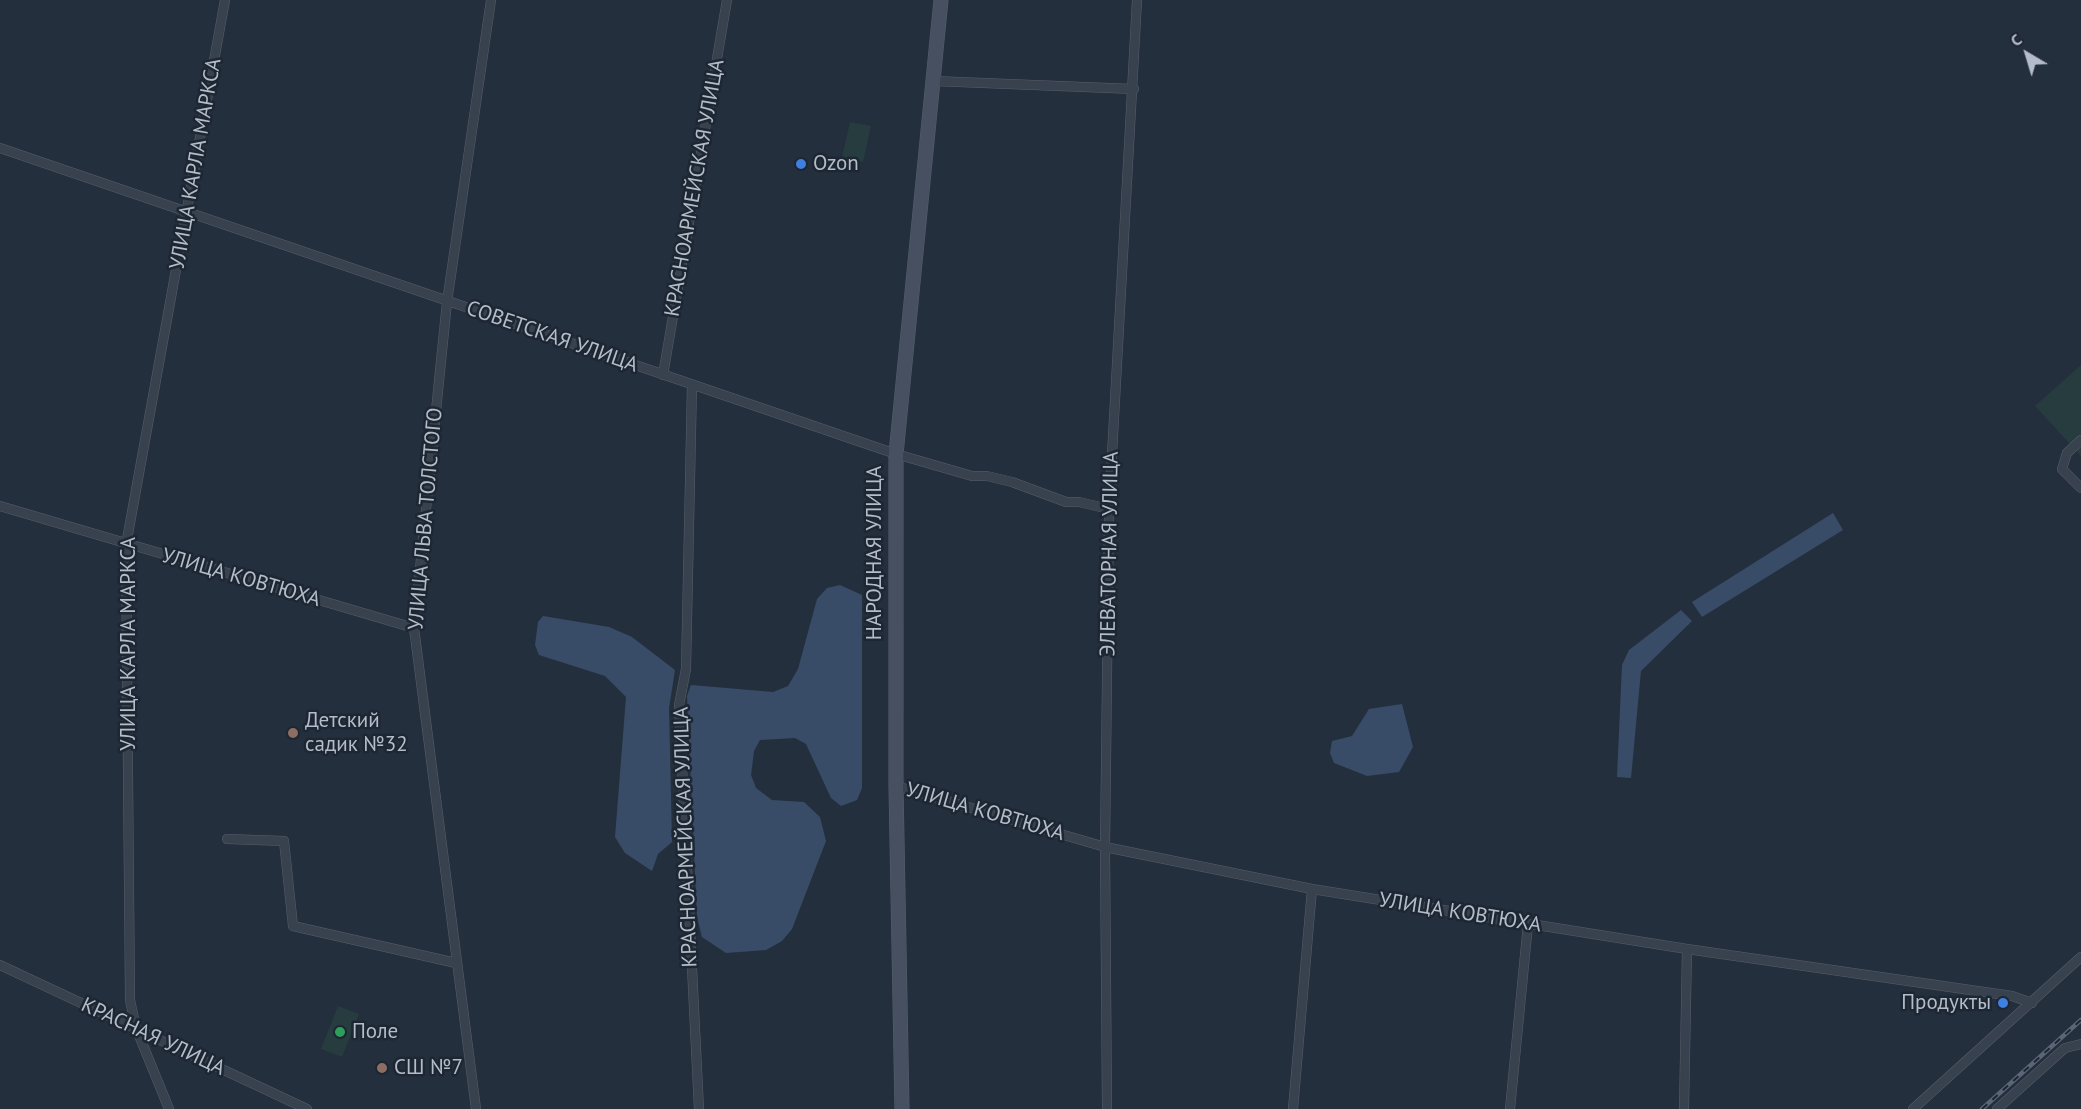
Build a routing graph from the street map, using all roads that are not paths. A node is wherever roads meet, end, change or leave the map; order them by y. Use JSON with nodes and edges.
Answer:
{"nodes":[{"id":1,"x":225,"y":0,"type":"edge"},
{"id":2,"x":491,"y":0,"type":"edge"},
{"id":3,"x":727,"y":0,"type":"edge"},
{"id":4,"x":941,"y":0,"type":"edge"},
{"id":5,"x":1137,"y":0,"type":"edge"},
{"id":6,"x":933,"y":81,"type":"junction"},
{"id":7,"x":1134,"y":89,"type":"junction"},
{"id":8,"x":0,"y":148,"type":"edge"},
{"id":9,"x":188,"y":212,"type":"junction"},
{"id":10,"x":447,"y":302,"type":"junction"},
{"id":11,"x":663,"y":375,"type":"junction"},
{"id":12,"x":692,"y":385,"type":"junction"},
{"id":13,"x":2081,"y":440,"type":"edge"},
{"id":14,"x":896,"y":454,"type":"junction"},
{"id":15,"x":2081,"y":488,"type":"edge"},
{"id":16,"x":0,"y":506,"type":"edge"},
{"id":17,"x":1108,"y":509,"type":"junction"},
{"id":18,"x":126,"y":545,"type":"junction"},
{"id":19,"x":414,"y":628,"type":"junction"},
{"id":20,"x":896,"y":786,"type":"junction"},
{"id":21,"x":227,"y":839,"type":"dead end"},
{"id":22,"x":1105,"y":847,"type":"junction"},
{"id":23,"x":1312,"y":889,"type":"junction"},
{"id":24,"x":1528,"y":924,"type":"junction"},
{"id":25,"x":1687,"y":949,"type":"junction"},
{"id":26,"x":2081,"y":957,"type":"edge"},
{"id":27,"x":456,"y":963,"type":"junction"},
{"id":28,"x":0,"y":965,"type":"edge"},
{"id":29,"x":2032,"y":1003,"type":"junction"},
{"id":30,"x":136,"y":1028,"type":"junction"},
{"id":31,"x":2081,"y":1044,"type":"edge"},
{"id":32,"x":169,"y":1109,"type":"edge"},
{"id":33,"x":307,"y":1109,"type":"edge"},
{"id":34,"x":476,"y":1109,"type":"edge"},
{"id":35,"x":699,"y":1109,"type":"edge"},
{"id":36,"x":902,"y":1109,"type":"edge"},
{"id":37,"x":1107,"y":1109,"type":"edge"},
{"id":38,"x":1293,"y":1109,"type":"edge"},
{"id":39,"x":1510,"y":1109,"type":"edge"},
{"id":40,"x":1684,"y":1109,"type":"edge"},
{"id":41,"x":1913,"y":1109,"type":"edge"},
{"id":42,"x":1997,"y":1109,"type":"edge"}],
"edges":[{"from":1,"to":9,"type":"street","name":"УЛИЦА КАРЛА МАРКСА"},
{"from":2,"to":10,"type":"street","name":"УЛИЦА ЛЬВА ТОЛСТОГО"},
{"from":3,"to":11,"type":"street","name":"КРАСНОАРМЕЙСКАЯ УЛИЦА"},
{"from":4,"to":6,"type":"main road","name":"НАРОДНАЯ УЛИЦА"},
{"from":5,"to":7,"type":"street","name":"ЭЛЕВАТОРНАЯ УЛИЦА"},
{"from":6,"to":7,"type":"street"},
{"from":6,"to":14,"type":"main road","name":"НАРОДНАЯ УЛИЦА"},
{"from":7,"to":17,"type":"street","name":"ЭЛЕВАТОРНАЯ УЛИЦА"},
{"from":8,"to":9,"type":"street","name":"СОВЕТСКАЯ УЛИЦА"},
{"from":9,"to":10,"type":"street","name":"СОВЕТСКАЯ УЛИЦА"},
{"from":9,"to":18,"type":"street","name":"УЛИЦА КАРЛА МАРКСА"},
{"from":10,"to":11,"type":"street","name":"СОВЕТСКАЯ УЛИЦА"},
{"from":10,"to":19,"type":"street","name":"УЛИЦА ЛЬВА ТОЛСТОГО"},
{"from":11,"to":12,"type":"street","name":"СОВЕТСКАЯ УЛИЦА"},
{"from":12,"to":14,"type":"street","name":"СОВЕТСКАЯ УЛИЦА"},
{"from":12,"to":35,"type":"street","name":"КРАСНОАРМЕЙСКАЯ УЛИЦА"},
{"from":13,"to":15,"type":"street"},
{"from":14,"to":17,"type":"street","name":"СОВЕТСКАЯ УЛИЦА"},
{"from":14,"to":20,"type":"main road","name":"НАРОДНАЯ УЛИЦА"},
{"from":16,"to":18,"type":"street","name":"УЛИЦА КОВТЮХА"},
{"from":17,"to":22,"type":"street","name":"ЭЛЕВАТОРНАЯ УЛИЦА"},
{"from":18,"to":19,"type":"street","name":"УЛИЦА КОВТЮХА"},
{"from":18,"to":30,"type":"street","name":"УЛИЦА КАРЛА МАРКСА"},
{"from":19,"to":27,"type":"street","name":"УЛИЦА ЛЬВА ТОЛСТОГО"},
{"from":20,"to":22,"type":"street","name":"УЛИЦА КОВТЮХА"},
{"from":20,"to":36,"type":"main road","name":"НАРОДНАЯ УЛИЦА"},
{"from":21,"to":27,"type":"street"},
{"from":22,"to":23,"type":"street","name":"УЛИЦА КОВТЮХА"},
{"from":22,"to":37,"type":"street","name":"ЭЛЕВАТОРНАЯ УЛИЦА"},
{"from":23,"to":24,"type":"street","name":"УЛИЦА КОВТЮХА"},
{"from":23,"to":38,"type":"street"},
{"from":24,"to":25,"type":"street","name":"УЛИЦА КОВТЮХА"},
{"from":24,"to":39,"type":"street"},
{"from":25,"to":29,"type":"street","name":"УЛИЦА КОВТЮХА"},
{"from":25,"to":40,"type":"street"},
{"from":26,"to":29,"type":"street"},
{"from":27,"to":34,"type":"street","name":"УЛИЦА ЛЬВА ТОЛСТОГО"},
{"from":28,"to":30,"type":"street","name":"КРАСНАЯ УЛИЦА"},
{"from":29,"to":41,"type":"street"},
{"from":30,"to":32,"type":"street","name":"УЛИЦА КАРЛА МАРКСА"},
{"from":30,"to":33,"type":"street","name":"КРАСНАЯ УЛИЦА"},
{"from":31,"to":42,"type":"street"}]}
